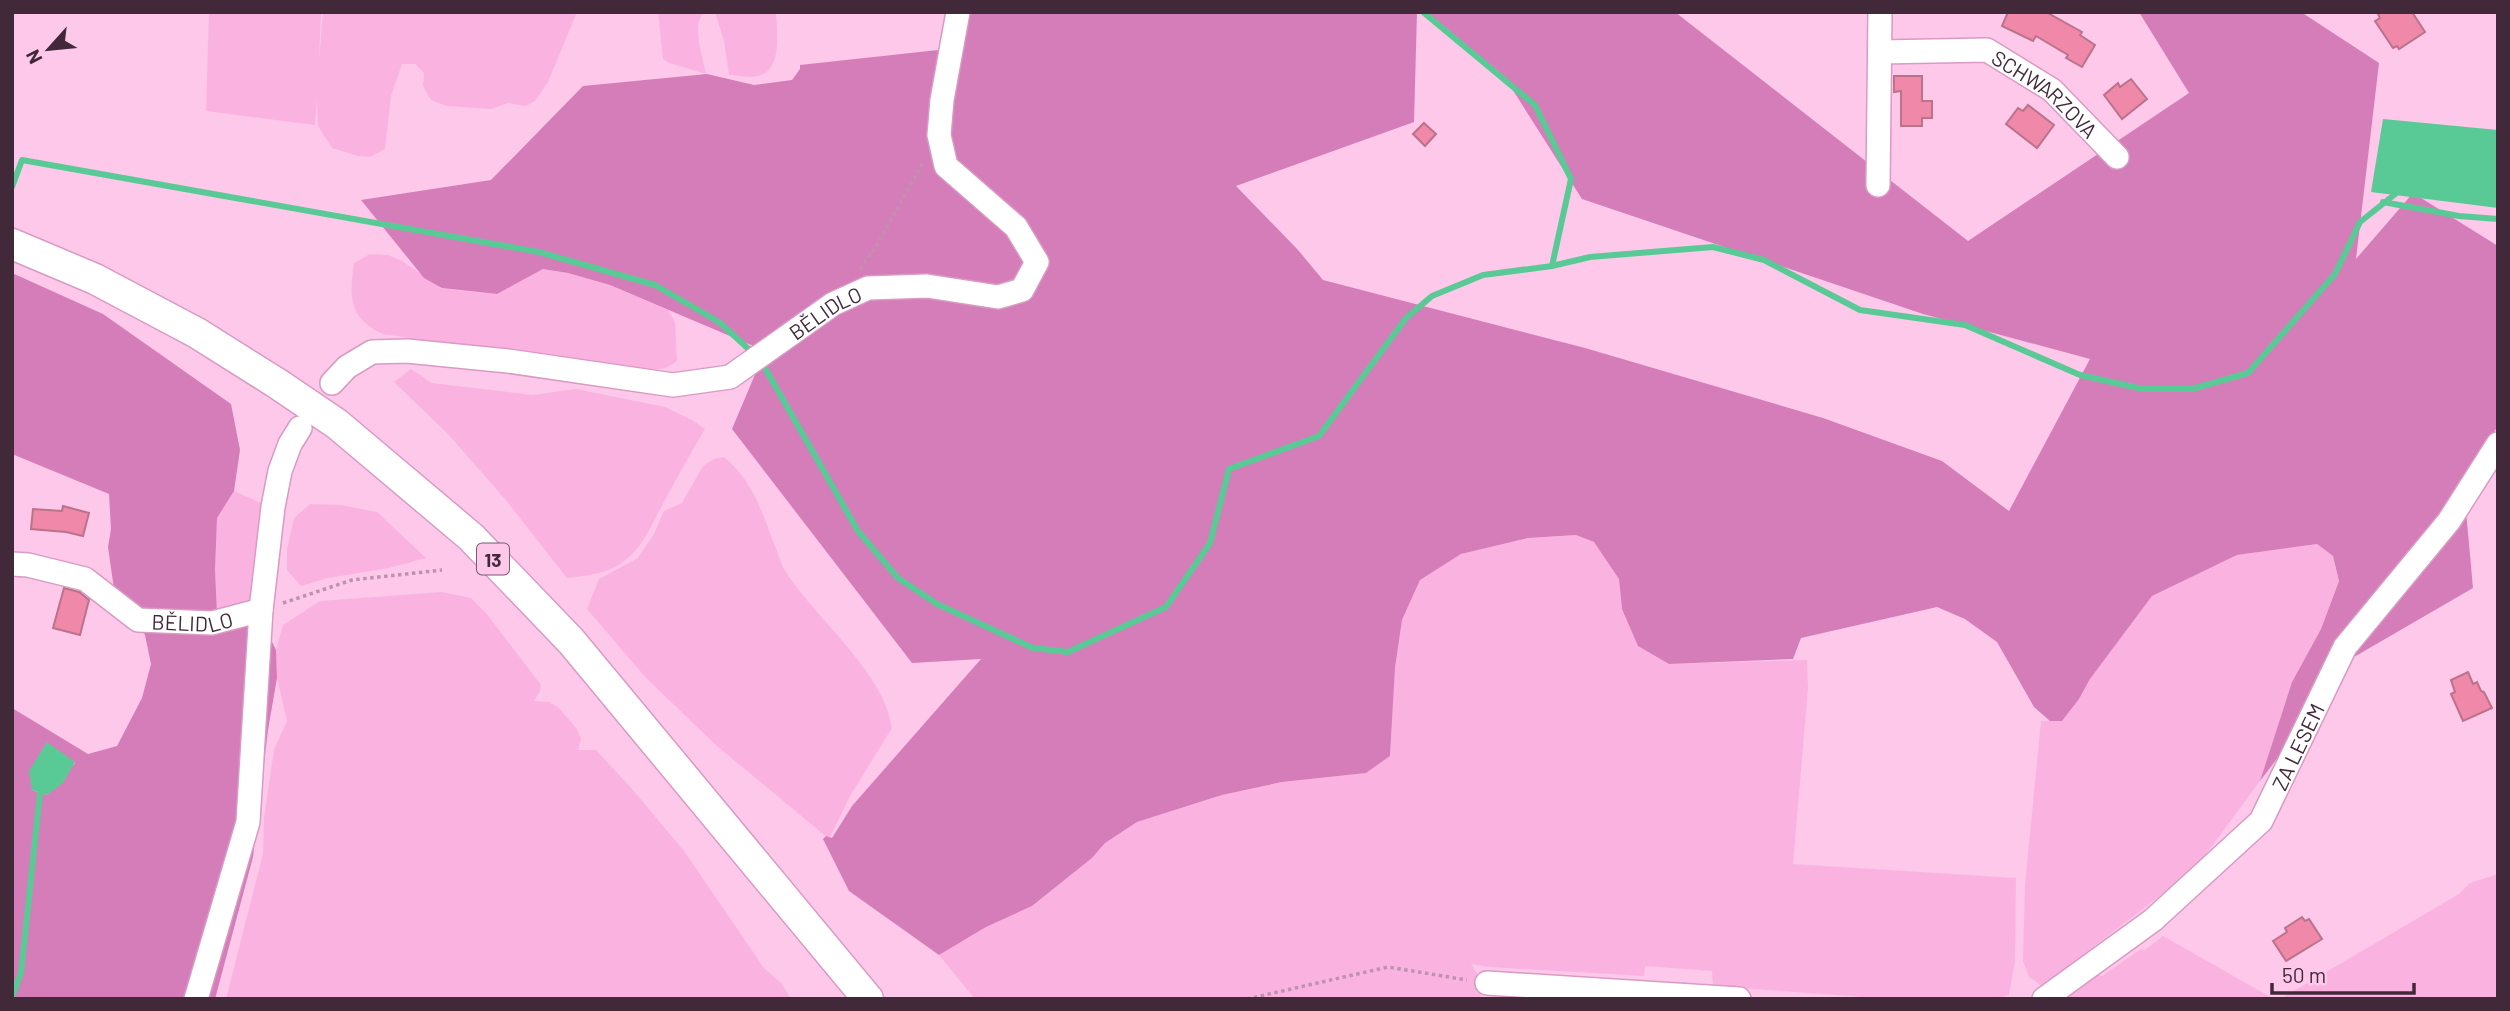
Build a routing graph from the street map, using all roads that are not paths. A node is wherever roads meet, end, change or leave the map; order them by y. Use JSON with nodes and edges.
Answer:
{"nodes":[{"id":1,"x":958,"y":12,"type":"edge"},
{"id":2,"x":1880,"y":12,"type":"edge"},
{"id":3,"x":1880,"y":52,"type":"junction"},
{"id":4,"x":2117,"y":158,"type":"dead end"},
{"id":5,"x":1878,"y":185,"type":"dead end"},
{"id":6,"x":12,"y":244,"type":"edge"},
{"id":7,"x":332,"y":383,"type":"dead end"},
{"id":8,"x":300,"y":428,"type":"dead end"},
{"id":9,"x":2498,"y":444,"type":"edge"},
{"id":10,"x":12,"y":564,"type":"edge"},
{"id":11,"x":261,"y":610,"type":"junction"},
{"id":12,"x":1487,"y":983,"type":"road end"},
{"id":13,"x":196,"y":999,"type":"edge"},
{"id":14,"x":868,"y":999,"type":"edge"},
{"id":15,"x":1739,"y":999,"type":"edge"},
{"id":16,"x":2044,"y":999,"type":"edge"}],
"edges":[{"from":1,"to":7,"type":"street","name":"BĚLIDLO"},
{"from":2,"to":3,"type":"street"},
{"from":3,"to":4,"type":"street","name":"SCHWARZOVA"},
{"from":3,"to":5,"type":"street"},
{"from":6,"to":14,"type":"main road","number":"13"},
{"from":8,"to":11,"type":"street"},
{"from":9,"to":16,"type":"street","name":"ZA LESEM"},
{"from":10,"to":11,"type":"street","name":"BĚLIDLO"},
{"from":11,"to":13,"type":"street"},
{"from":12,"to":15,"type":"street"}]}
